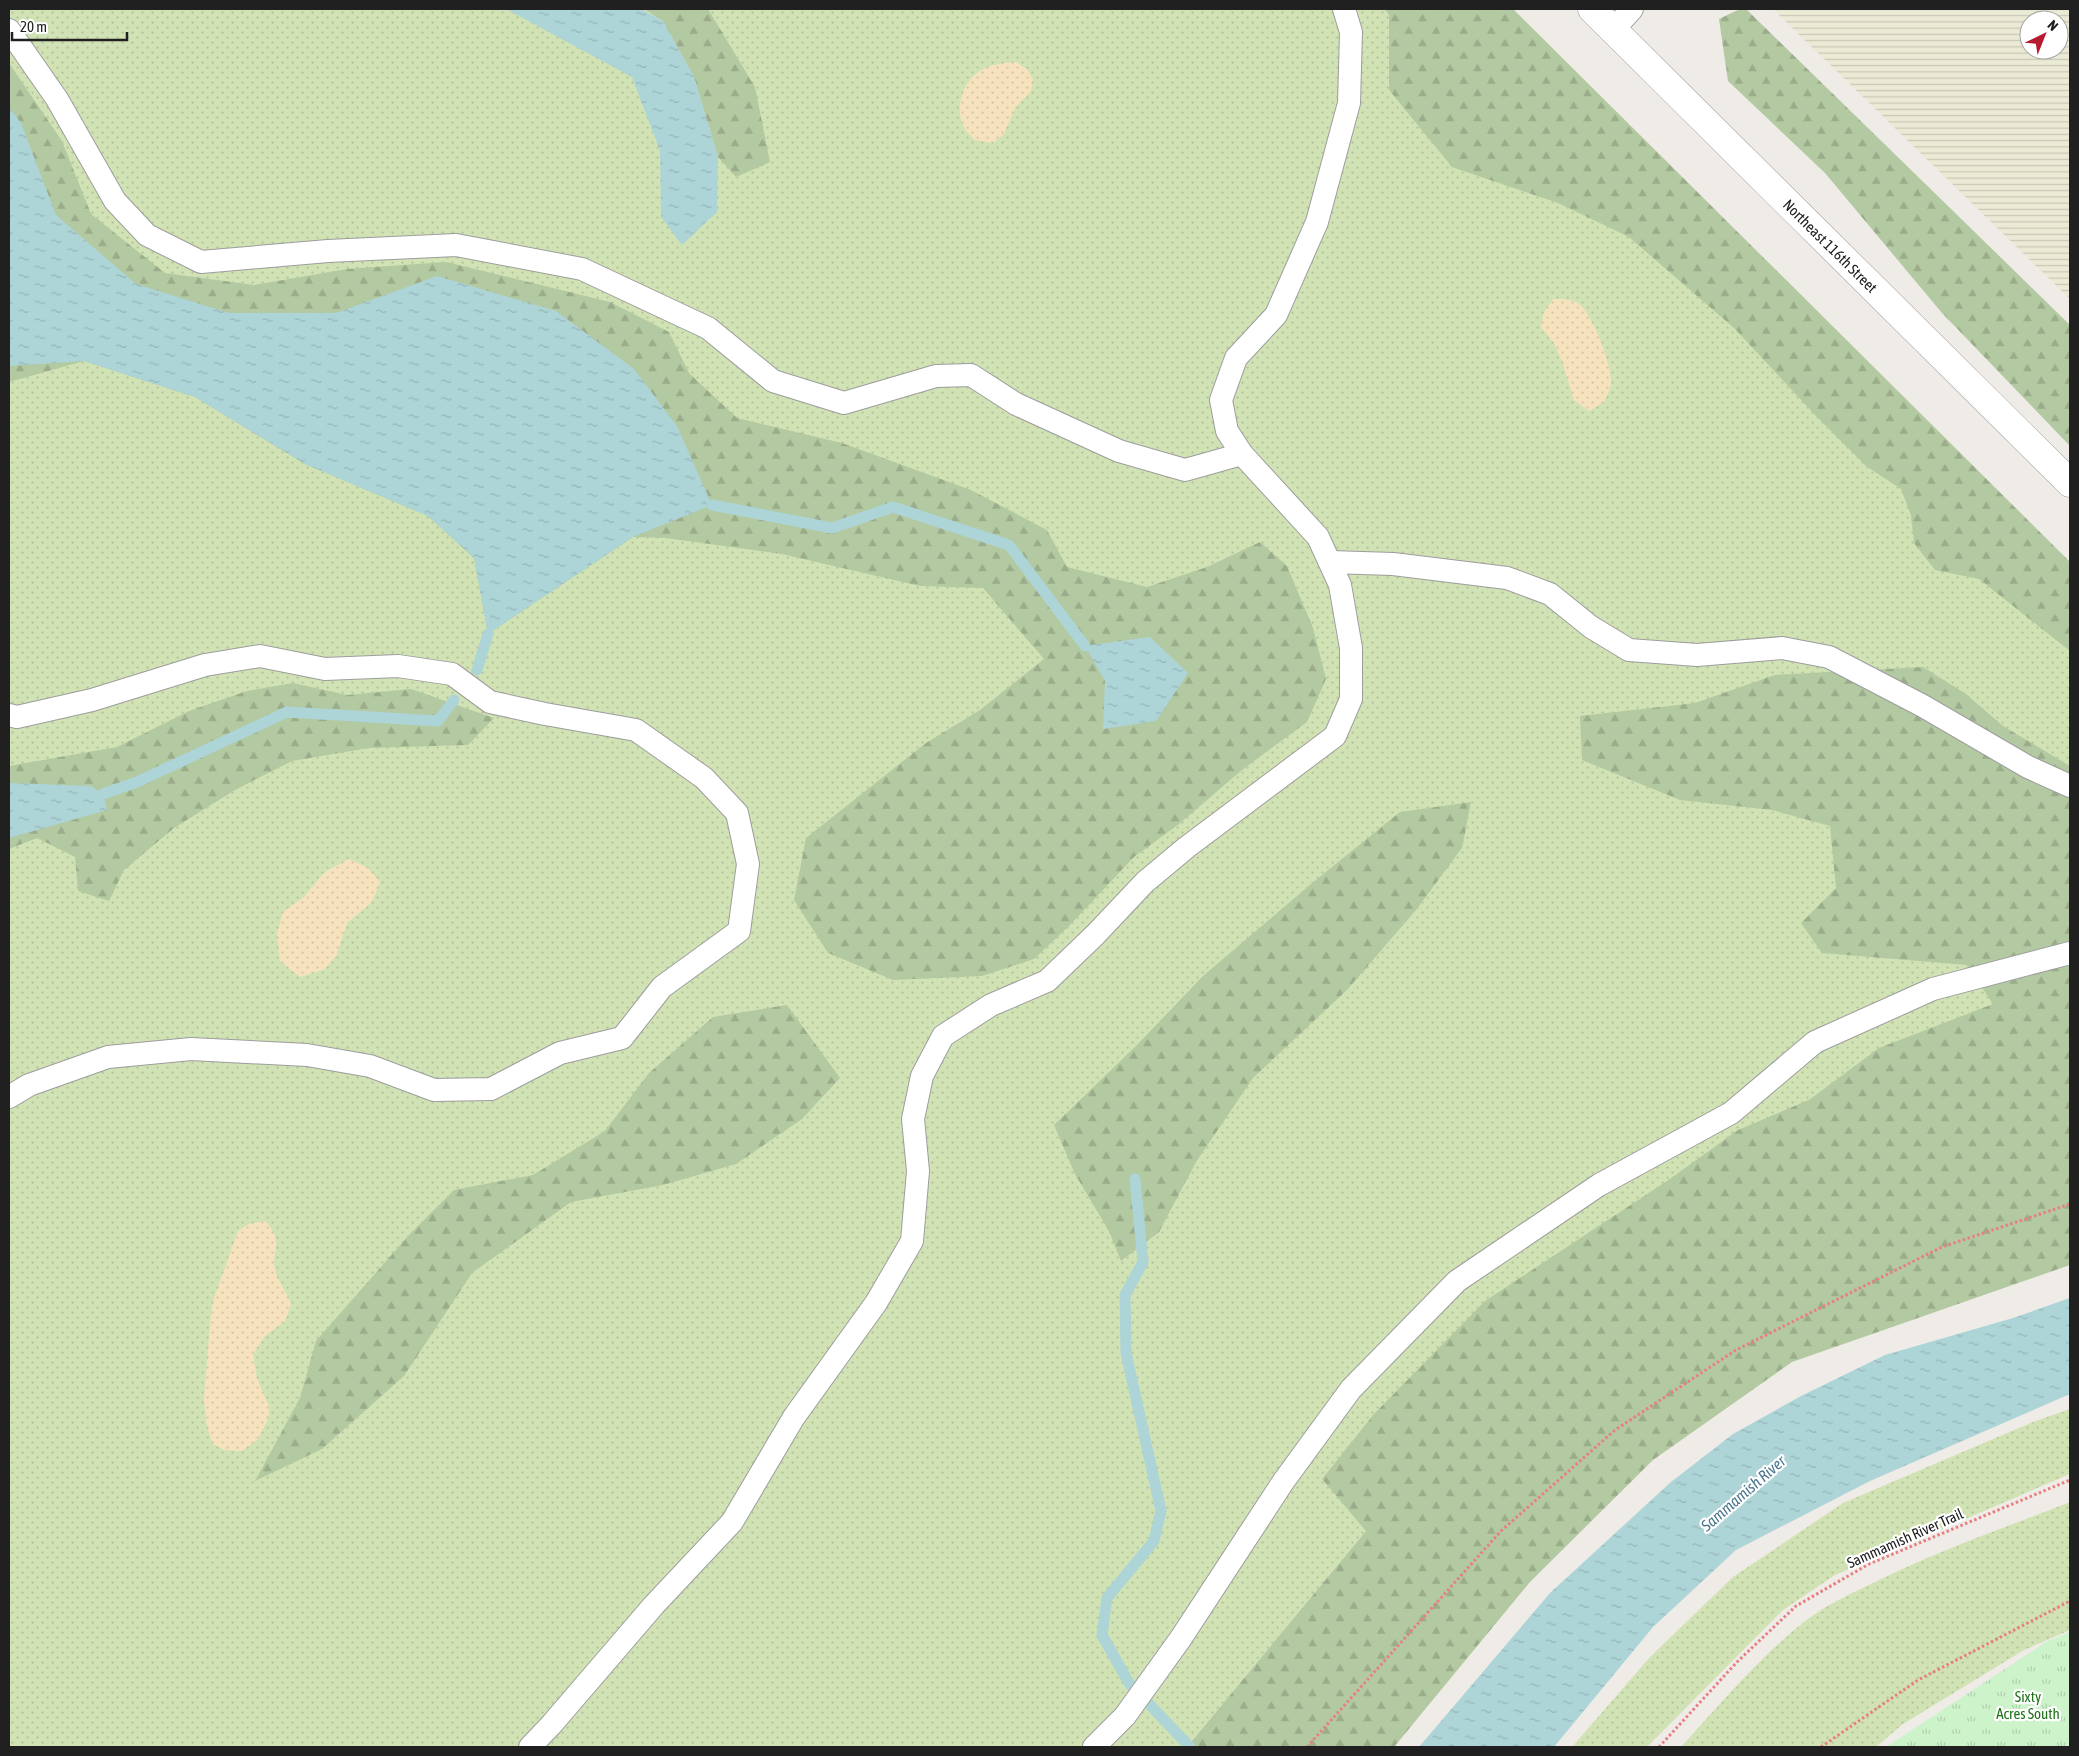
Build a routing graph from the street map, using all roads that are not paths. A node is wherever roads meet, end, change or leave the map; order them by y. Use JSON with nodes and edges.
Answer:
{"nodes":[{"id":1,"x":1344,"y":9,"type":"edge"},
{"id":2,"x":1592,"y":9,"type":"edge"},
{"id":3,"x":1632,"y":9,"type":"edge"},
{"id":4,"x":9,"y":30,"type":"edge"},
{"id":5,"x":1613,"y":30,"type":"junction"},
{"id":6,"x":1242,"y":454,"type":"junction"},
{"id":7,"x":2070,"y":482,"type":"edge"},
{"id":8,"x":1330,"y":562,"type":"junction"},
{"id":9,"x":9,"y":715,"type":"edge"},
{"id":10,"x":2070,"y":786,"type":"edge"},
{"id":11,"x":2070,"y":953,"type":"edge"},
{"id":12,"x":9,"y":1097,"type":"edge"},
{"id":13,"x":530,"y":1747,"type":"edge"},
{"id":14,"x":1094,"y":1747,"type":"edge"}],
"edges":[{"from":1,"to":6,"type":"lane"},
{"from":2,"to":5,"type":"street","name":"Northeast 116th Street"},
{"from":3,"to":5,"type":"lane"},
{"from":4,"to":6,"type":"lane"},
{"from":5,"to":7,"type":"street","name":"Northeast 116th Street"},
{"from":6,"to":8,"type":"lane"},
{"from":8,"to":10,"type":"lane"},
{"from":8,"to":13,"type":"lane"},
{"from":9,"to":12,"type":"lane"},
{"from":11,"to":14,"type":"lane"}]}
